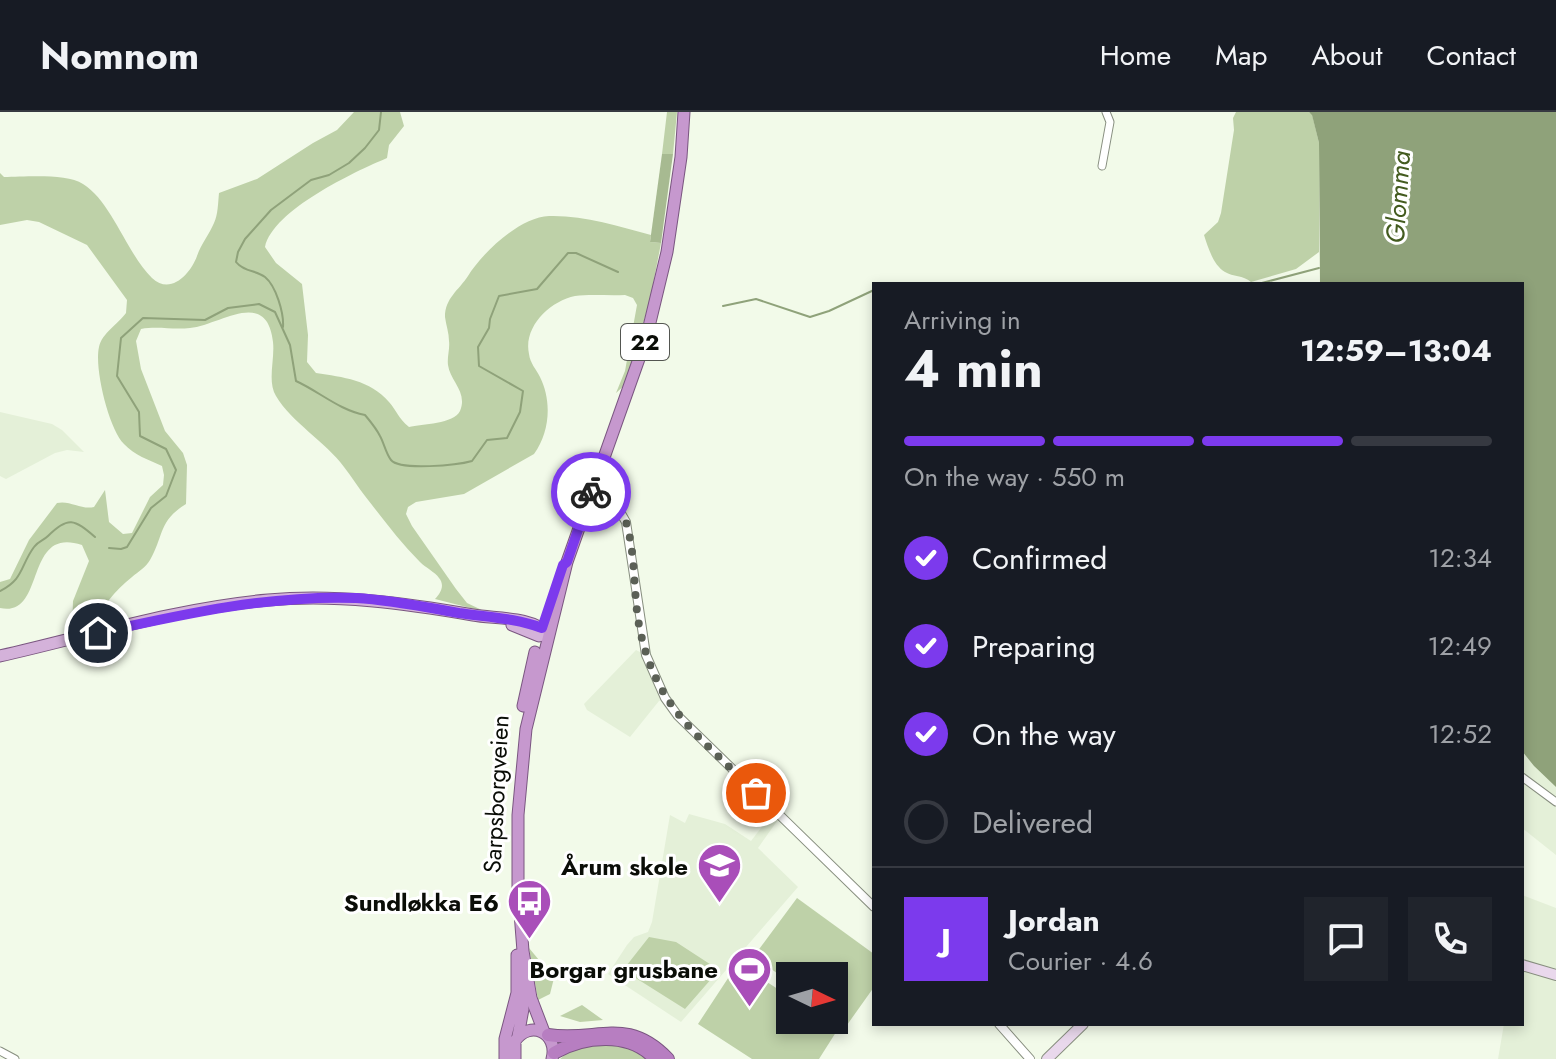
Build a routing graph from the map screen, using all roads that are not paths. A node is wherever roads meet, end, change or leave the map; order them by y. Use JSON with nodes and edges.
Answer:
{"nodes":[{"id":1,"x":684,"y":112,"type":"edge"},
{"id":2,"x":1106,"y":112,"type":"edge"},
{"id":3,"x":1102,"y":166,"type":"dead end"},
{"id":4,"x":592,"y":492,"type":"junction"},
{"id":5,"x":543,"y":633,"type":"junction"},
{"id":6,"x":0,"y":656,"type":"edge"},
{"id":7,"x":1524,"y":778,"type":"edge"},
{"id":8,"x":1556,"y":802,"type":"edge"},
{"id":9,"x":872,"y":905,"type":"edge"},
{"id":10,"x":517,"y":955,"type":"junction"},
{"id":11,"x":1524,"y":966,"type":"edge"},
{"id":12,"x":1556,"y":975,"type":"edge"},
{"id":13,"x":1001,"y":1026,"type":"edge"},
{"id":14,"x":1081,"y":1026,"type":"edge"},
{"id":15,"x":546,"y":1034,"type":"junction"},
{"id":16,"x":518,"y":1036,"type":"junction"},
{"id":17,"x":0,"y":1051,"type":"edge"},
{"id":18,"x":553,"y":1056,"type":"edge"},
{"id":19,"x":15,"y":1059,"type":"edge"},
{"id":20,"x":505,"y":1059,"type":"edge"},
{"id":21,"x":515,"y":1059,"type":"edge"},
{"id":22,"x":655,"y":1059,"type":"edge"},
{"id":23,"x":668,"y":1059,"type":"edge"},
{"id":24,"x":1030,"y":1059,"type":"edge"},
{"id":25,"x":1047,"y":1059,"type":"edge"}],
"edges":[{"from":1,"to":4,"type":"highway","name":"Sarpsborgveien","number":"22"},
{"from":2,"to":3,"type":"street"},
{"from":4,"to":5,"type":"highway","name":"Sarpsborgveien","number":"22"},
{"from":4,"to":9,"type":"street"},
{"from":5,"to":6,"type":"main road"},
{"from":5,"to":10,"type":"highway","name":"Sarpsborgveien","number":"22"},
{"from":5,"to":15,"type":"highway","name":"Sarpsborgveien","number":"22"},
{"from":7,"to":8,"type":"street"},
{"from":10,"to":16,"type":"highway","name":"Sarpsborgveien","number":"22"},
{"from":10,"to":20,"type":"highway","number":"22"},
{"from":11,"to":12,"type":"main road"},
{"from":13,"to":24,"type":"street"},
{"from":14,"to":25,"type":"main road"},
{"from":15,"to":16,"type":"highway"},
{"from":15,"to":18,"type":"highway","number":"22"},
{"from":15,"to":23,"type":"highway"},
{"from":16,"to":21,"type":"highway","number":"22"},
{"from":17,"to":19,"type":"street"},
{"from":18,"to":22,"type":"highway"}]}
